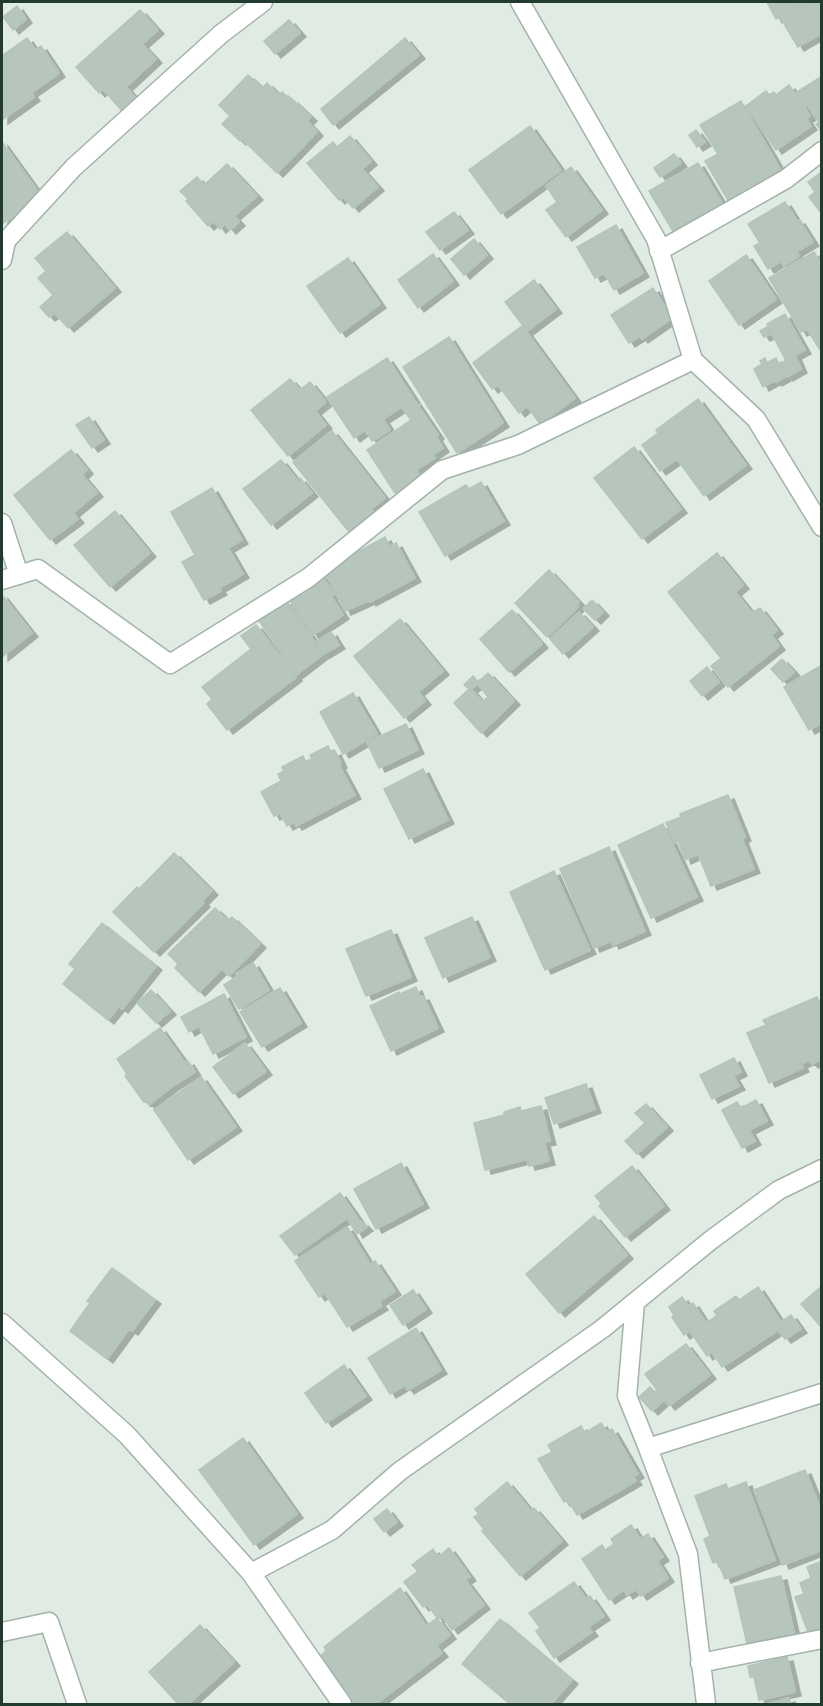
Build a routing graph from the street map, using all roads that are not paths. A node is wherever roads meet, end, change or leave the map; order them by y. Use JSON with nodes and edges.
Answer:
{"nodes":[{"id":1,"x":263,"y":2,"type":"edge"},
{"id":2,"x":520,"y":2,"type":"edge"},
{"id":3,"x":822,"y":151,"type":"edge"},
{"id":4,"x":659,"y":251,"type":"junction"},
{"id":5,"x":2,"y":260,"type":"edge"},
{"id":6,"x":693,"y":360,"type":"junction"},
{"id":7,"x":2,"y":523,"type":"edge"},
{"id":8,"x":822,"y":527,"type":"edge"},
{"id":9,"x":10,"y":577,"type":"edge"},
{"id":10,"x":822,"y":1169,"type":"edge"},
{"id":11,"x":635,"y":1302,"type":"junction"},
{"id":12,"x":2,"y":1323,"type":"edge"},
{"id":13,"x":822,"y":1393,"type":"edge"},
{"id":14,"x":648,"y":1448,"type":"junction"},
{"id":15,"x":252,"y":1573,"type":"junction"},
{"id":16,"x":2,"y":1632,"type":"edge"},
{"id":17,"x":822,"y":1639,"type":"edge"},
{"id":18,"x":700,"y":1663,"type":"junction"},
{"id":19,"x":77,"y":1704,"type":"edge"},
{"id":20,"x":342,"y":1704,"type":"edge"},
{"id":21,"x":706,"y":1704,"type":"edge"}],
"edges":[{"from":1,"to":5,"type":"street"},
{"from":2,"to":4,"type":"street"},
{"from":3,"to":4,"type":"street"},
{"from":4,"to":6,"type":"street"},
{"from":6,"to":8,"type":"street"},
{"from":6,"to":9,"type":"street"},
{"from":7,"to":9,"type":"street"},
{"from":10,"to":11,"type":"street"},
{"from":11,"to":14,"type":"street"},
{"from":11,"to":15,"type":"street"},
{"from":12,"to":15,"type":"street"},
{"from":13,"to":14,"type":"street"},
{"from":14,"to":18,"type":"street"},
{"from":15,"to":20,"type":"street"},
{"from":16,"to":19,"type":"street"},
{"from":17,"to":18,"type":"street"},
{"from":18,"to":21,"type":"street"}]}
